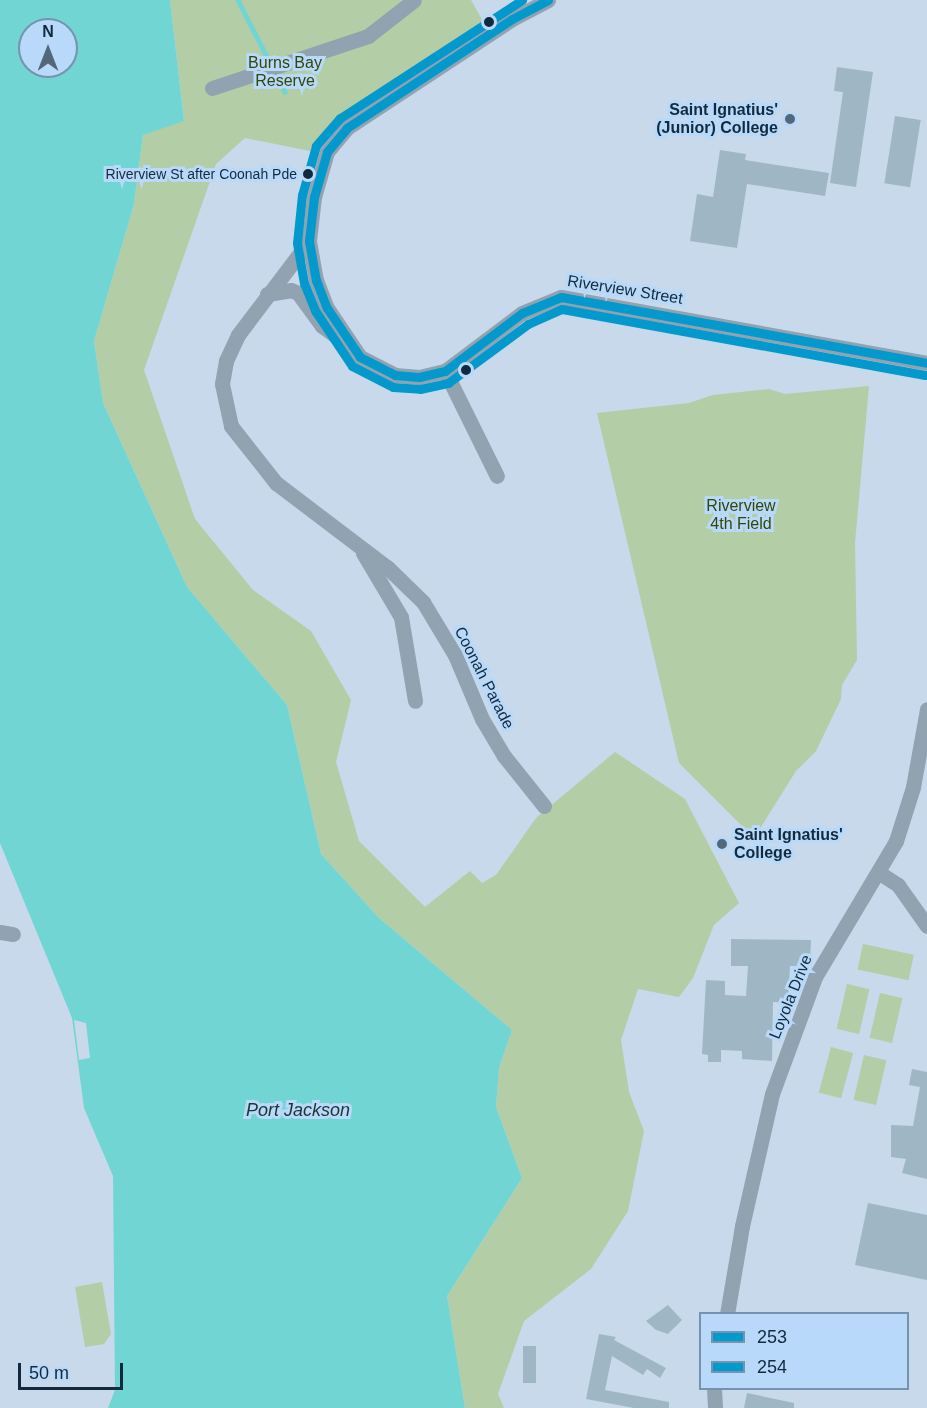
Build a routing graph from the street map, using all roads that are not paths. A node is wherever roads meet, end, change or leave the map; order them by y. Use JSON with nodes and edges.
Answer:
{"nodes":[{"id":1,"x":414,"y":0,"type":"edge"},
{"id":2,"x":548,"y":0,"type":"edge"},
{"id":3,"x":212,"y":88,"type":"dead end"},
{"id":4,"x":309,"y":241,"type":"junction"},
{"id":5,"x":267,"y":294,"type":"junction"},
{"id":6,"x":347,"y":344,"type":"junction"},
{"id":7,"x":927,"y":363,"type":"edge"},
{"id":8,"x":445,"y":371,"type":"junction"},
{"id":9,"x":497,"y":476,"type":"dead end"},
{"id":10,"x":360,"y":548,"type":"junction"},
{"id":11,"x":415,"y":700,"type":"dead end"},
{"id":12,"x":927,"y":709,"type":"edge"},
{"id":13,"x":544,"y":806,"type":"dead end"},
{"id":14,"x":878,"y":872,"type":"junction"},
{"id":15,"x":927,"y":926,"type":"edge"},
{"id":16,"x":727,"y":1312,"type":"edge"},
{"id":17,"x":714,"y":1390,"type":"edge"},
{"id":18,"x":715,"y":1408,"type":"edge"}],
"edges":[{"from":1,"to":3,"type":"street"},
{"from":2,"to":4,"type":"street","name":"Riverview Street"},
{"from":4,"to":5,"type":"street","name":"Coonah Parade"},
{"from":4,"to":6,"type":"street","name":"Riverview Street"},
{"from":5,"to":6,"type":"street","name":"Riverview Street"},
{"from":5,"to":10,"type":"street","name":"Coonah Parade"},
{"from":6,"to":8,"type":"street","name":"Riverview Street"},
{"from":7,"to":8,"type":"street","name":"Riverview Street"},
{"from":8,"to":9,"type":"street"},
{"from":10,"to":11,"type":"street","name":"Coonah Parade"},
{"from":10,"to":13,"type":"street","name":"Coonah Parade"},
{"from":12,"to":14,"type":"street","name":"Loyola Drive"},
{"from":14,"to":15,"type":"street"},
{"from":14,"to":16,"type":"street","name":"Loyola Drive"},
{"from":17,"to":18,"type":"street"}]}
